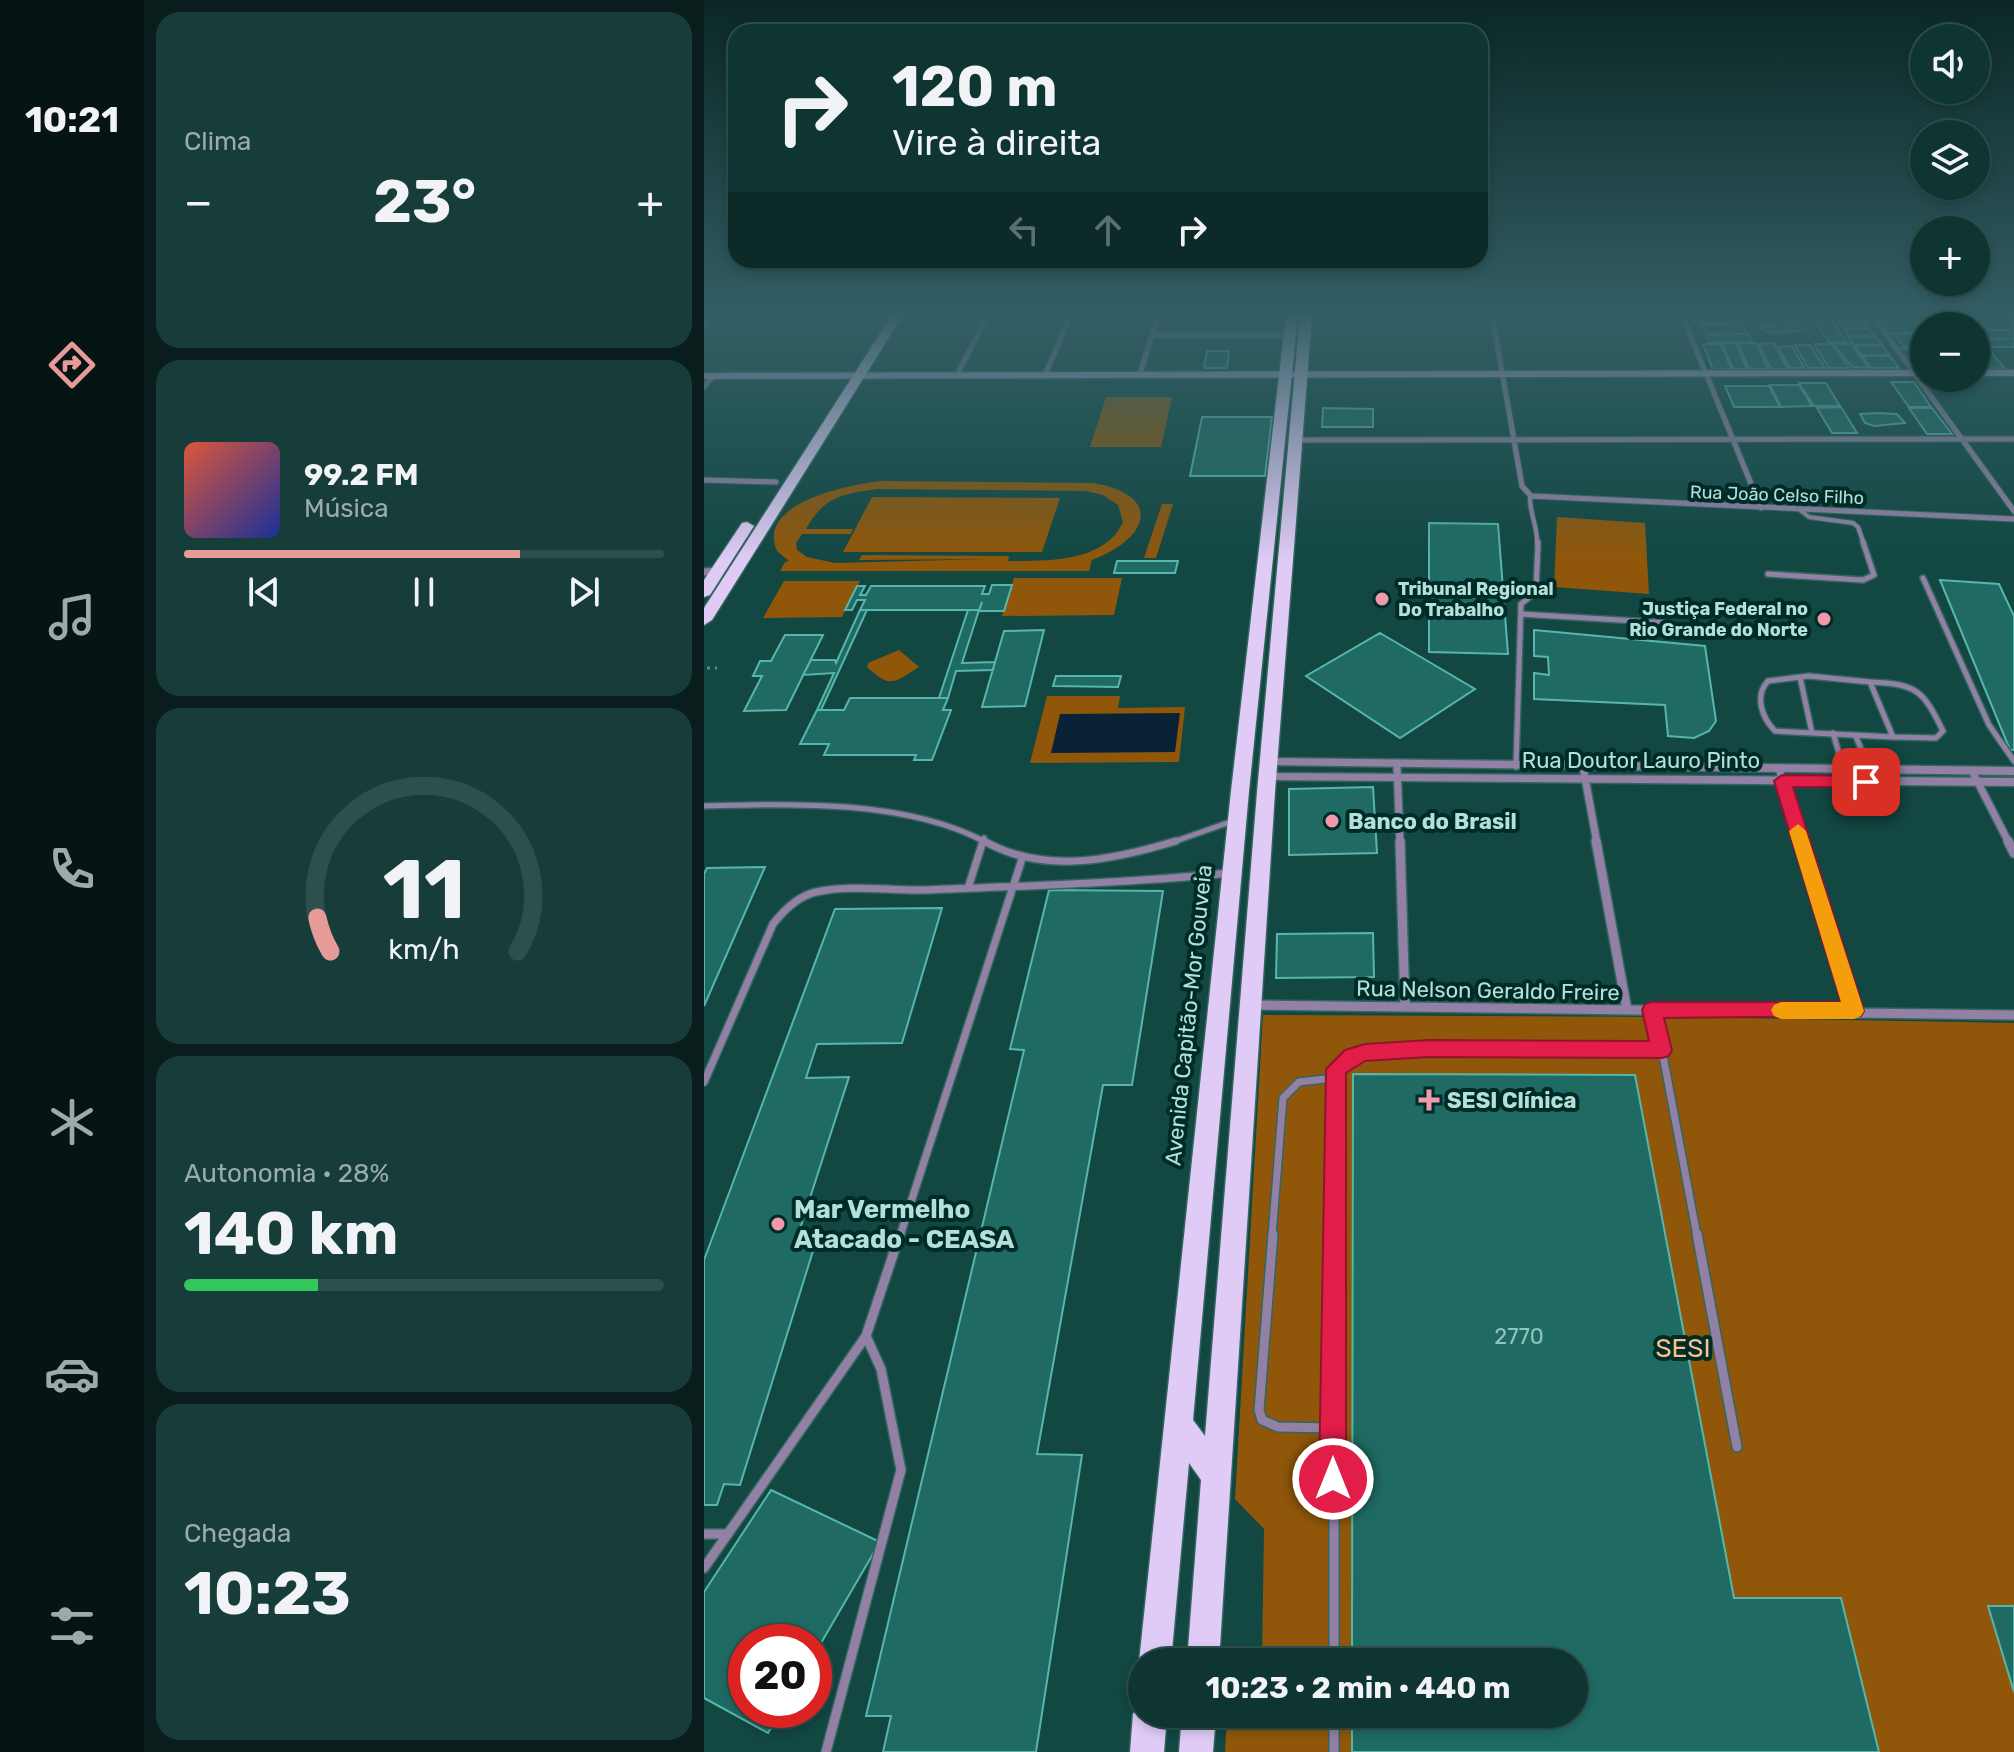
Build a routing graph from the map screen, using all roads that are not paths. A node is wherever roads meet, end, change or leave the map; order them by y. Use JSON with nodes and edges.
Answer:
{"nodes":[{"id":1,"x":837,"y":397,"type":"edge"},
{"id":2,"x":839,"y":397,"type":"edge"},
{"id":3,"x":1291,"y":397,"type":"edge"},
{"id":4,"x":1295,"y":397,"type":"edge"},
{"id":5,"x":1508,"y":397,"type":"edge"},
{"id":6,"x":1716,"y":397,"type":"edge"},
{"id":7,"x":1934,"y":397,"type":"edge"},
{"id":8,"x":1515,"y":438,"type":"junction"},
{"id":9,"x":1732,"y":438,"type":"junction"},
{"id":10,"x":1962,"y":439,"type":"junction"},
{"id":11,"x":2014,"y":439,"type":"edge"},
{"id":12,"x":1296,"y":440,"type":"junction"},
{"id":13,"x":704,"y":480,"type":"edge"},
{"id":14,"x":776,"y":482,"type":"junction"},
{"id":15,"x":1530,"y":496,"type":"junction"},
{"id":16,"x":1761,"y":508,"type":"junction"},
{"id":17,"x":1800,"y":510,"type":"junction"},
{"id":18,"x":2014,"y":511,"type":"edge"},
{"id":19,"x":2014,"y":519,"type":"edge"},
{"id":20,"x":1265,"y":570,"type":"junction"},
{"id":21,"x":711,"y":572,"type":"edge"},
{"id":22,"x":1768,"y":574,"type":"dead end"},
{"id":23,"x":1923,"y":578,"type":"dead end"},
{"id":24,"x":1283,"y":587,"type":"junction"},
{"id":25,"x":704,"y":592,"type":"edge"},
{"id":26,"x":1521,"y":614,"type":"junction"},
{"id":27,"x":704,"y":620,"type":"edge"},
{"id":28,"x":1671,"y":623,"type":"dead end"},
{"id":29,"x":1800,"y":677,"type":"junction"},
{"id":30,"x":1870,"y":682,"type":"junction"},
{"id":31,"x":1275,"y":686,"type":"junction"},
{"id":32,"x":1249,"y":708,"type":"junction"},
{"id":33,"x":1812,"y":733,"type":"junction"},
{"id":34,"x":1833,"y":733,"type":"junction"},
{"id":35,"x":1856,"y":737,"type":"junction"},
{"id":36,"x":1893,"y":737,"type":"junction"},
{"id":37,"x":2014,"y":761,"type":"edge"},
{"id":38,"x":1516,"y":767,"type":"junction"},
{"id":39,"x":1268,"y":770,"type":"junction"},
{"id":40,"x":1844,"y":770,"type":"junction"},
{"id":41,"x":1870,"y":770,"type":"junction"},
{"id":42,"x":2014,"y":771,"type":"edge"},
{"id":43,"x":1397,"y":773,"type":"junction"},
{"id":44,"x":1584,"y":773,"type":"junction"},
{"id":45,"x":1781,"y":775,"type":"junction"},
{"id":46,"x":1975,"y":776,"type":"junction"},
{"id":47,"x":2014,"y":782,"type":"edge"},
{"id":48,"x":704,"y":806,"type":"edge"},
{"id":49,"x":1237,"y":819,"type":"junction"},
{"id":50,"x":984,"y":838,"type":"junction"},
{"id":51,"x":2014,"y":853,"type":"edge"},
{"id":52,"x":1022,"y":859,"type":"junction"},
{"id":53,"x":1232,"y":873,"type":"junction"},
{"id":54,"x":1012,"y":885,"type":"junction"},
{"id":55,"x":968,"y":888,"type":"junction"},
{"id":56,"x":1250,"y":1005,"type":"junction"},
{"id":57,"x":1405,"y":1006,"type":"junction"},
{"id":58,"x":1627,"y":1010,"type":"junction"},
{"id":59,"x":1652,"y":1010,"type":"junction"},
{"id":60,"x":1854,"y":1011,"type":"junction"},
{"id":61,"x":2014,"y":1015,"type":"edge"},
{"id":62,"x":1662,"y":1050,"type":"junction"},
{"id":63,"x":1334,"y":1078,"type":"junction"},
{"id":64,"x":704,"y":1082,"type":"edge"},
{"id":65,"x":866,"y":1336,"type":"junction"},
{"id":66,"x":1178,"y":1424,"type":"junction"},
{"id":67,"x":1333,"y":1428,"type":"junction"},
{"id":68,"x":1737,"y":1447,"type":"dead end"},
{"id":69,"x":1216,"y":1475,"type":"junction"},
{"id":70,"x":704,"y":1534,"type":"edge"},
{"id":71,"x":728,"y":1534,"type":"junction"},
{"id":72,"x":704,"y":1568,"type":"edge"},
{"id":73,"x":1156,"y":1648,"type":"edge"},
{"id":74,"x":1204,"y":1648,"type":"edge"},
{"id":75,"x":1334,"y":1648,"type":"edge"},
{"id":76,"x":1149,"y":1728,"type":"edge"},
{"id":77,"x":1198,"y":1728,"type":"edge"},
{"id":78,"x":1334,"y":1728,"type":"edge"},
{"id":79,"x":826,"y":1752,"type":"edge"},
{"id":80,"x":1147,"y":1752,"type":"edge"},
{"id":81,"x":1196,"y":1752,"type":"edge"},
{"id":82,"x":1334,"y":1752,"type":"edge"}],
"edges":[{"from":1,"to":14,"type":"main road"},
{"from":2,"to":27,"type":"main road"},
{"from":3,"to":20,"type":"main road","name":"Avenida Capitão-Mor Gouveia"},
{"from":4,"to":12,"type":"main road"},
{"from":5,"to":8,"type":"street"},
{"from":6,"to":9,"type":"street"},
{"from":7,"to":10,"type":"street"},
{"from":8,"to":9,"type":"street"},
{"from":8,"to":12,"type":"street"},
{"from":8,"to":15,"type":"street"},
{"from":9,"to":10,"type":"street"},
{"from":9,"to":16,"type":"street"},
{"from":10,"to":11,"type":"street"},
{"from":10,"to":18,"type":"street"},
{"from":12,"to":24,"type":"main road"},
{"from":13,"to":14,"type":"street"},
{"from":14,"to":21,"type":"main road"},
{"from":15,"to":16,"type":"street","name":"Rua João Celso Filho"},
{"from":15,"to":26,"type":"lane"},
{"from":16,"to":17,"type":"street","name":"Rua João Celso Filho"},
{"from":17,"to":19,"type":"street","name":"Rua João Celso Filho"},
{"from":17,"to":22,"type":"lane"},
{"from":20,"to":24,"type":"main road"},
{"from":20,"to":32,"type":"main road","name":"Avenida Capitão-Mor Gouveia"},
{"from":21,"to":25,"type":"main road"},
{"from":23,"to":37,"type":"lane"},
{"from":24,"to":31,"type":"main road"},
{"from":26,"to":28,"type":"lane"},
{"from":26,"to":38,"type":"lane"},
{"from":29,"to":30,"type":"lane"},
{"from":29,"to":33,"type":"lane"},
{"from":29,"to":33,"type":"lane"},
{"from":30,"to":36,"type":"lane"},
{"from":30,"to":36,"type":"lane"},
{"from":31,"to":32,"type":"main road"},
{"from":31,"to":39,"type":"main road"},
{"from":32,"to":49,"type":"main road","name":"Avenida Capitão-Mor Gouveia"},
{"from":33,"to":34,"type":"lane"},
{"from":34,"to":35,"type":"lane"},
{"from":34,"to":40,"type":"lane"},
{"from":35,"to":36,"type":"lane"},
{"from":35,"to":41,"type":"lane"},
{"from":38,"to":43,"type":"street","name":"Rua Doutor Lauro Pinto"},
{"from":38,"to":44,"type":"street","name":"Rua Doutor Lauro Pinto"},
{"from":39,"to":43,"type":"street","name":"Rua Doutor Lauro Pinto"},
{"from":39,"to":56,"type":"main road"},
{"from":40,"to":41,"type":"street","name":"Rua Doutor Lauro Pinto"},
{"from":40,"to":45,"type":"street","name":"Rua Doutor Lauro Pinto"},
{"from":41,"to":46,"type":"street","name":"Rua Doutor Lauro Pinto"},
{"from":42,"to":46,"type":"street","name":"Rua Doutor Lauro Pinto"},
{"from":43,"to":44,"type":"street","name":"Rua Doutor Lauro Pinto"},
{"from":43,"to":57,"type":"street"},
{"from":44,"to":45,"type":"street","name":"Rua Doutor Lauro Pinto"},
{"from":44,"to":58,"type":"street"},
{"from":45,"to":46,"type":"street","name":"Rua Doutor Lauro Pinto"},
{"from":45,"to":60,"type":"street"},
{"from":46,"to":47,"type":"street","name":"Rua Doutor Lauro Pinto"},
{"from":46,"to":51,"type":"street"},
{"from":48,"to":50,"type":"lane"},
{"from":49,"to":52,"type":"lane"},
{"from":49,"to":53,"type":"main road","name":"Avenida Capitão-Mor Gouveia"},
{"from":50,"to":52,"type":"lane"},
{"from":50,"to":55,"type":"lane"},
{"from":52,"to":54,"type":"lane"},
{"from":53,"to":54,"type":"lane"},
{"from":53,"to":66,"type":"main road","name":"Avenida Capitão-Mor Gouveia"},
{"from":54,"to":55,"type":"lane"},
{"from":54,"to":65,"type":"lane"},
{"from":55,"to":64,"type":"lane"},
{"from":56,"to":57,"type":"street","name":"Rua Nelson Geraldo Freire"},
{"from":56,"to":69,"type":"main road"},
{"from":57,"to":58,"type":"street","name":"Rua Nelson Geraldo Freire"},
{"from":58,"to":59,"type":"street","name":"Rua Nelson Geraldo Freire"},
{"from":59,"to":60,"type":"street","name":"Rua Nelson Geraldo Freire"},
{"from":59,"to":62,"type":"lane"},
{"from":60,"to":61,"type":"street","name":"Rua Nelson Geraldo Freire"},
{"from":62,"to":63,"type":"lane"},
{"from":62,"to":68,"type":"lane"},
{"from":63,"to":67,"type":"lane"},
{"from":63,"to":67,"type":"lane"},
{"from":65,"to":71,"type":"lane"},
{"from":65,"to":79,"type":"lane"},
{"from":66,"to":69,"type":"main road"},
{"from":66,"to":73,"type":"main road","name":"Avenida Capitão-Mor Gouveia"},
{"from":67,"to":75,"type":"lane"},
{"from":69,"to":74,"type":"main road"},
{"from":70,"to":71,"type":"lane"},
{"from":71,"to":72,"type":"lane"},
{"from":76,"to":80,"type":"main road"},
{"from":77,"to":81,"type":"main road"},
{"from":78,"to":82,"type":"lane"}]}
